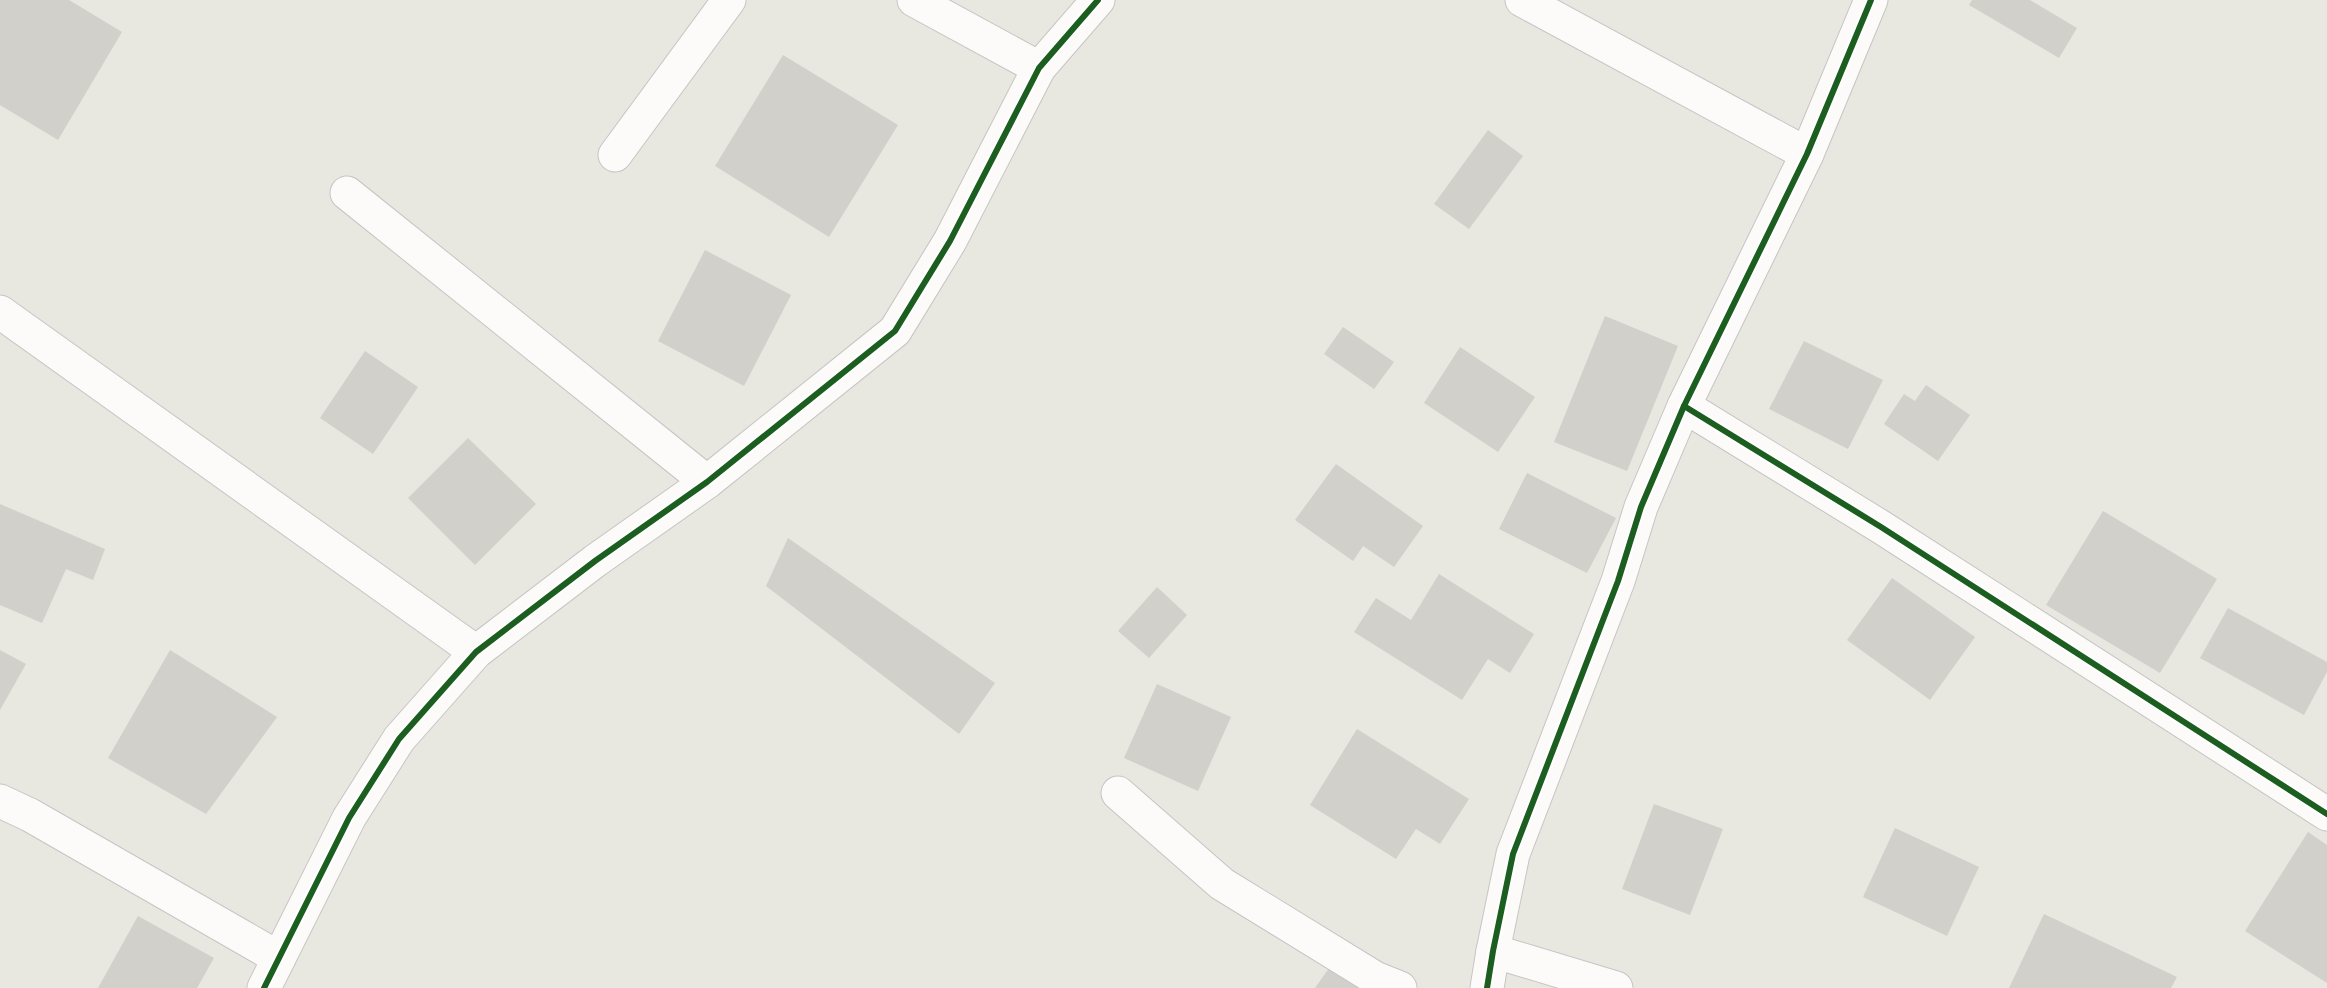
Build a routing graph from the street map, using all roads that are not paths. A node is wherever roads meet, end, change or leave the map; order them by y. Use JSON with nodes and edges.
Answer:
{"nodes":[{"id":1,"x":729,"y":0,"type":"edge"},
{"id":2,"x":914,"y":0,"type":"edge"},
{"id":3,"x":1098,"y":0,"type":"edge"},
{"id":4,"x":1522,"y":0,"type":"edge"},
{"id":5,"x":1871,"y":0,"type":"edge"},
{"id":6,"x":1039,"y":68,"type":"junction"},
{"id":7,"x":1807,"y":154,"type":"junction"},
{"id":8,"x":615,"y":155,"type":"dead end"},
{"id":9,"x":347,"y":193,"type":"dead end"},
{"id":10,"x":0,"y":312,"type":"edge"},
{"id":11,"x":1684,"y":405,"type":"junction"},
{"id":12,"x":707,"y":482,"type":"junction"},
{"id":13,"x":476,"y":652,"type":"junction"},
{"id":14,"x":1118,"y":793,"type":"dead end"},
{"id":15,"x":0,"y":801,"type":"edge"},
{"id":16,"x":2327,"y":814,"type":"edge"},
{"id":17,"x":1493,"y":951,"type":"junction"},
{"id":18,"x":279,"y":958,"type":"junction"},
{"id":19,"x":264,"y":988,"type":"edge"},
{"id":20,"x":1400,"y":988,"type":"edge"},
{"id":21,"x":1487,"y":988,"type":"edge"},
{"id":22,"x":1616,"y":988,"type":"edge"}],
"edges":[{"from":1,"to":8,"type":"street"},
{"from":2,"to":6,"type":"street"},
{"from":3,"to":6,"type":"street"},
{"from":4,"to":7,"type":"street"},
{"from":5,"to":7,"type":"street"},
{"from":6,"to":12,"type":"street"},
{"from":7,"to":11,"type":"street"},
{"from":9,"to":12,"type":"street"},
{"from":10,"to":13,"type":"street"},
{"from":11,"to":16,"type":"street"},
{"from":11,"to":17,"type":"street"},
{"from":12,"to":13,"type":"street"},
{"from":13,"to":18,"type":"street"},
{"from":14,"to":20,"type":"street"},
{"from":15,"to":18,"type":"street"},
{"from":17,"to":21,"type":"street"},
{"from":17,"to":22,"type":"street"},
{"from":18,"to":19,"type":"street"}]}
